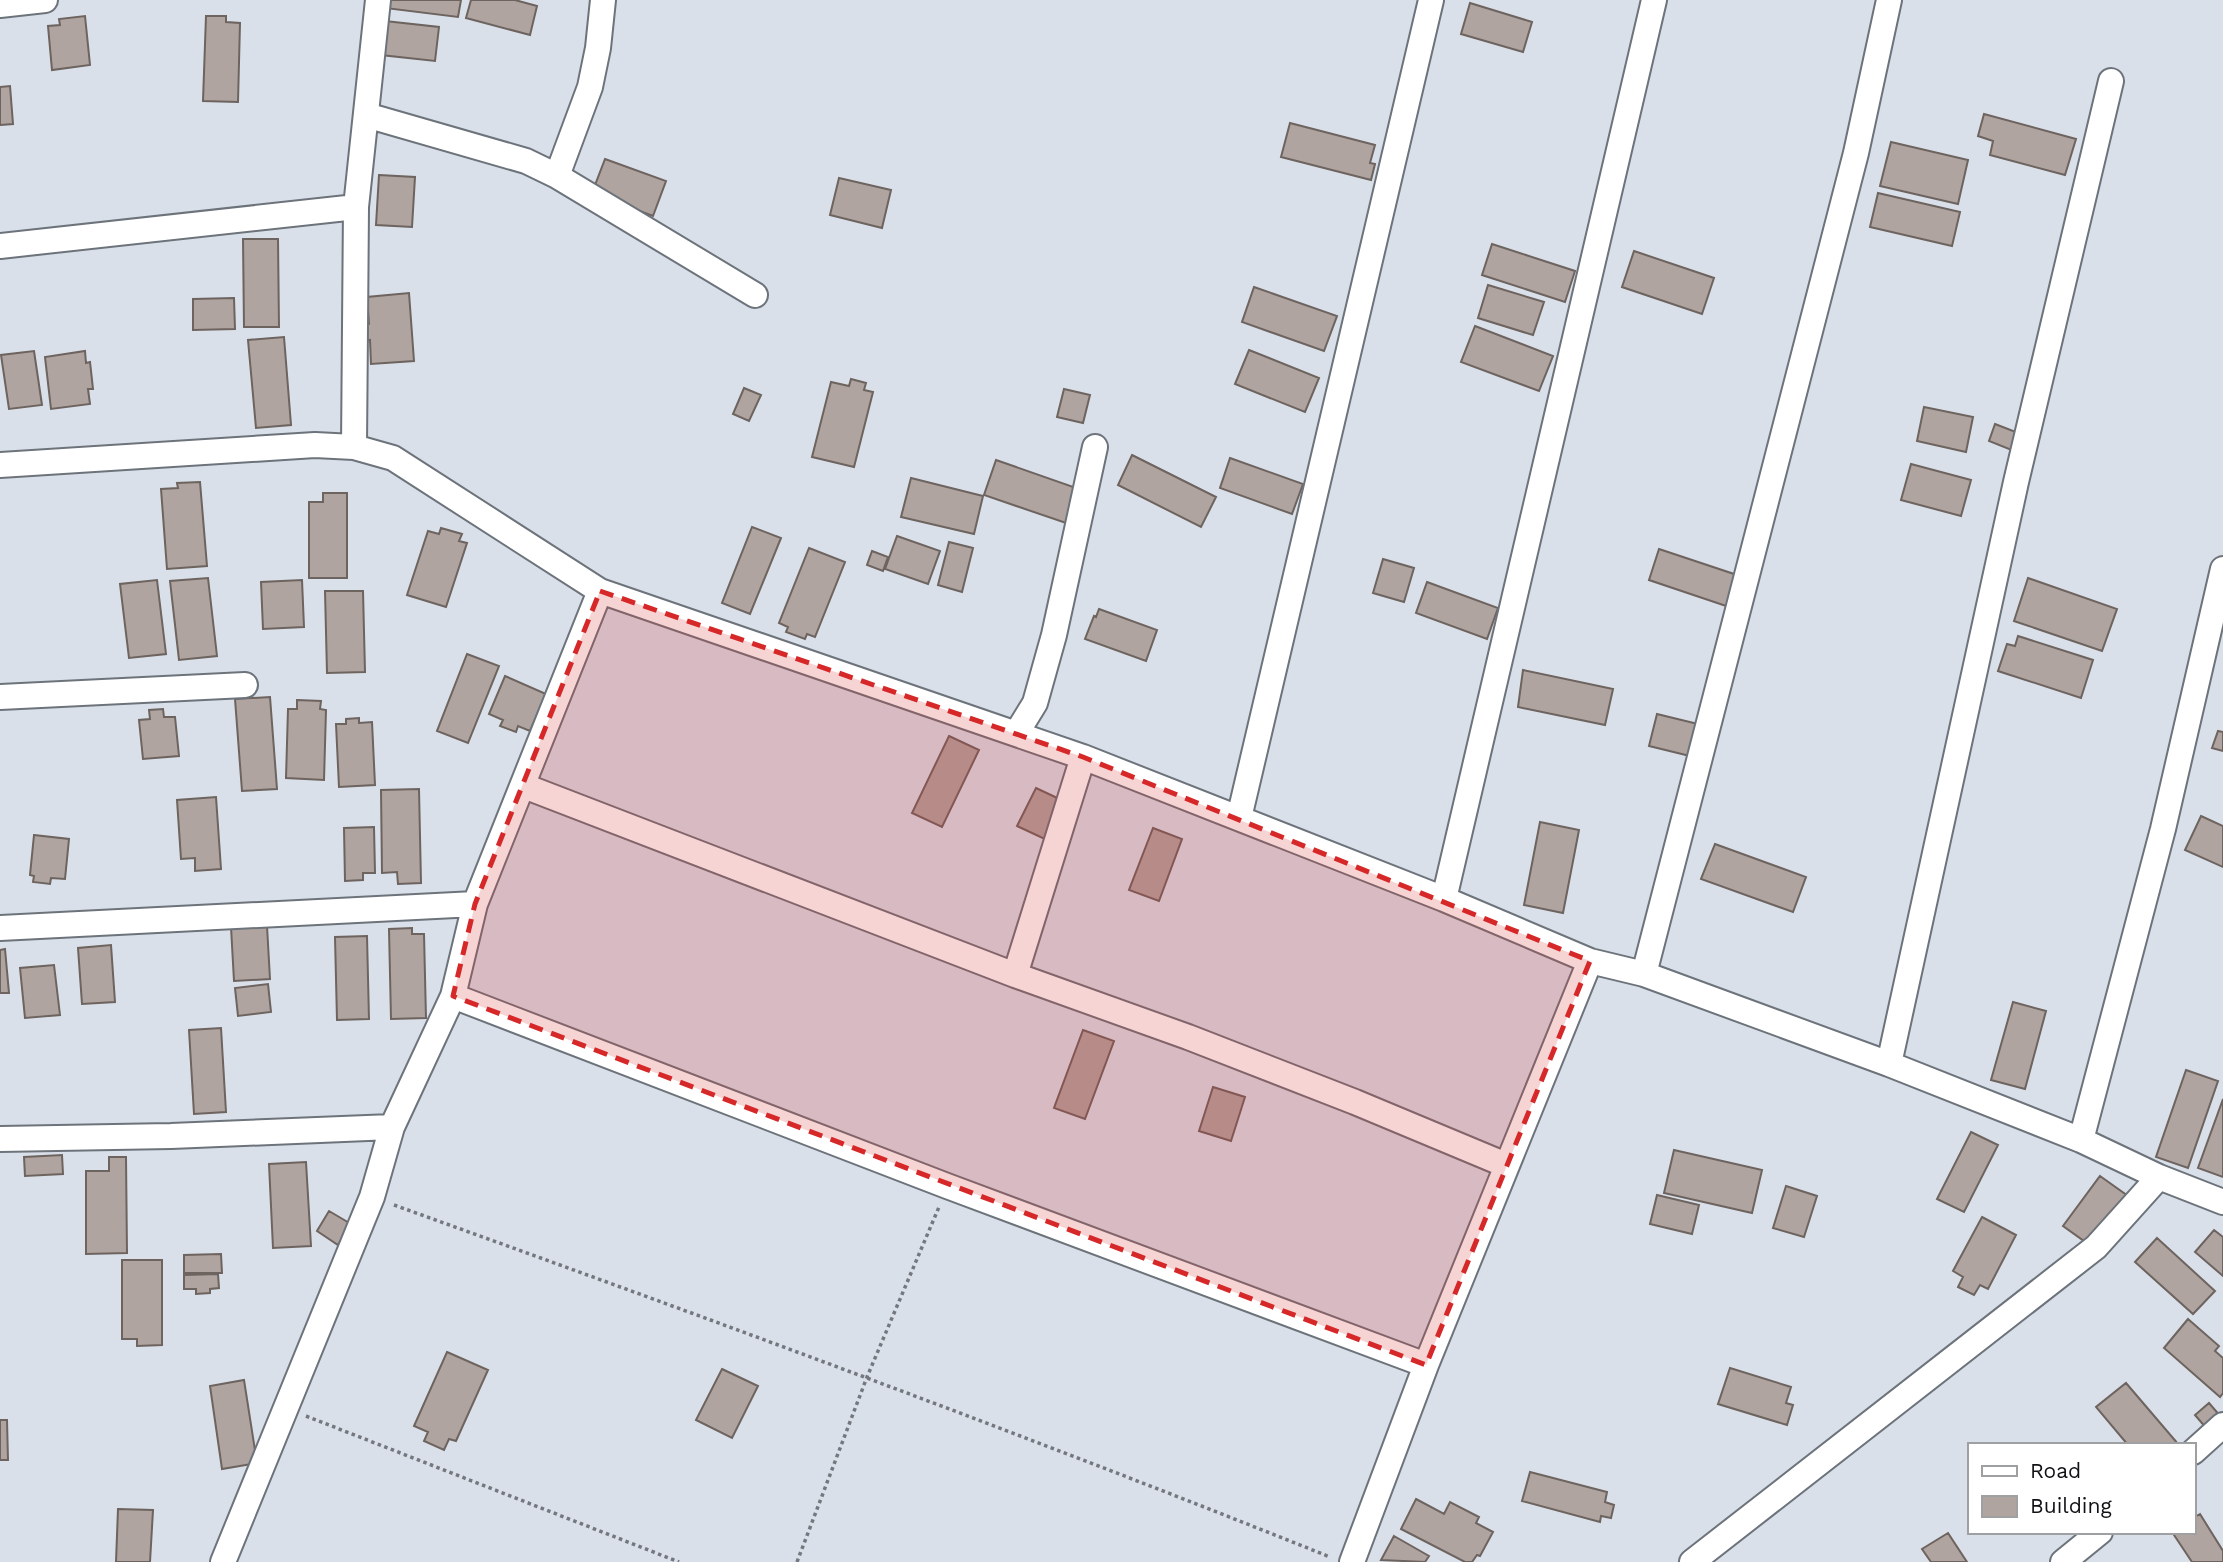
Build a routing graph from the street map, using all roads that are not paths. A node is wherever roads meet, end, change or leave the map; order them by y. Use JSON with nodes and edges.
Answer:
{"nodes":[{"id":1,"x":45,"y":0,"type":"edge"},
{"id":2,"x":378,"y":0,"type":"edge"},
{"id":3,"x":603,"y":0,"type":"edge"},
{"id":4,"x":1430,"y":0,"type":"edge"},
{"id":5,"x":1654,"y":0,"type":"edge"},
{"id":6,"x":1889,"y":0,"type":"edge"},
{"id":7,"x":0,"y":5,"type":"edge"},
{"id":8,"x":2111,"y":81,"type":"dead end"},
{"id":9,"x":366,"y":115,"type":"junction"},
{"id":10,"x":557,"y":176,"type":"junction"},
{"id":11,"x":356,"y":206,"type":"junction"},
{"id":12,"x":0,"y":246,"type":"edge"},
{"id":13,"x":755,"y":295,"type":"dead end"},
{"id":14,"x":354,"y":447,"type":"junction"},
{"id":15,"x":1094,"y":447,"type":"dead end"},
{"id":16,"x":0,"y":465,"type":"edge"},
{"id":17,"x":2223,"y":569,"type":"edge"},
{"id":18,"x":600,"y":591,"type":"junction"},
{"id":19,"x":245,"y":685,"type":"dead end"},
{"id":20,"x":0,"y":697,"type":"edge"},
{"id":21,"x":1016,"y":734,"type":"junction"},
{"id":22,"x":1083,"y":757,"type":"junction"},
{"id":23,"x":524,"y":786,"type":"junction"},
{"id":24,"x":1240,"y":818,"type":"junction"},
{"id":25,"x":1444,"y":899,"type":"junction"},
{"id":26,"x":475,"y":904,"type":"junction"},
{"id":27,"x":0,"y":928,"type":"edge"},
{"id":28,"x":1590,"y":961,"type":"junction"},
{"id":29,"x":1644,"y":974,"type":"junction"},
{"id":30,"x":1015,"y":975,"type":"junction"},
{"id":31,"x":453,"y":996,"type":"junction"},
{"id":32,"x":1889,"y":1064,"type":"junction"},
{"id":33,"x":392,"y":1127,"type":"junction"},
{"id":34,"x":0,"y":1139,"type":"edge"},
{"id":35,"x":2081,"y":1140,"type":"junction"},
{"id":36,"x":1506,"y":1165,"type":"junction"},
{"id":37,"x":2159,"y":1177,"type":"junction"},
{"id":38,"x":2223,"y":1202,"type":"edge"},
{"id":39,"x":1426,"y":1365,"type":"junction"},
{"id":40,"x":2223,"y":1425,"type":"edge"},
{"id":41,"x":2195,"y":1450,"type":"edge"},
{"id":42,"x":2098,"y":1534,"type":"edge"},
{"id":43,"x":223,"y":1562,"type":"edge"},
{"id":44,"x":1352,"y":1562,"type":"edge"},
{"id":45,"x":1692,"y":1562,"type":"edge"},
{"id":46,"x":2063,"y":1562,"type":"edge"}],
"edges":[{"from":1,"to":7,"type":"street"},
{"from":2,"to":9,"type":"street"},
{"from":3,"to":10,"type":"street"},
{"from":4,"to":24,"type":"street"},
{"from":5,"to":25,"type":"street"},
{"from":6,"to":29,"type":"street"},
{"from":8,"to":32,"type":"street"},
{"from":9,"to":10,"type":"street"},
{"from":9,"to":11,"type":"street"},
{"from":10,"to":13,"type":"street"},
{"from":11,"to":12,"type":"street"},
{"from":11,"to":14,"type":"street"},
{"from":14,"to":16,"type":"street"},
{"from":14,"to":18,"type":"street"},
{"from":15,"to":21,"type":"street"},
{"from":17,"to":35,"type":"street"},
{"from":18,"to":21,"type":"street"},
{"from":18,"to":23,"type":"street"},
{"from":19,"to":20,"type":"street"},
{"from":21,"to":22,"type":"street"},
{"from":22,"to":24,"type":"street"},
{"from":22,"to":30,"type":"street"},
{"from":23,"to":26,"type":"street"},
{"from":23,"to":30,"type":"street"},
{"from":24,"to":25,"type":"street"},
{"from":25,"to":28,"type":"street"},
{"from":26,"to":27,"type":"street"},
{"from":26,"to":31,"type":"street"},
{"from":28,"to":29,"type":"street"},
{"from":28,"to":36,"type":"street"},
{"from":29,"to":32,"type":"street"},
{"from":30,"to":36,"type":"street"},
{"from":31,"to":33,"type":"street"},
{"from":31,"to":39,"type":"street"},
{"from":32,"to":35,"type":"street"},
{"from":33,"to":34,"type":"street"},
{"from":33,"to":43,"type":"street"},
{"from":35,"to":37,"type":"street"},
{"from":36,"to":39,"type":"street"},
{"from":37,"to":38,"type":"street"},
{"from":37,"to":45,"type":"street"},
{"from":39,"to":44,"type":"street"},
{"from":40,"to":41,"type":"street"},
{"from":42,"to":46,"type":"street"}]}
